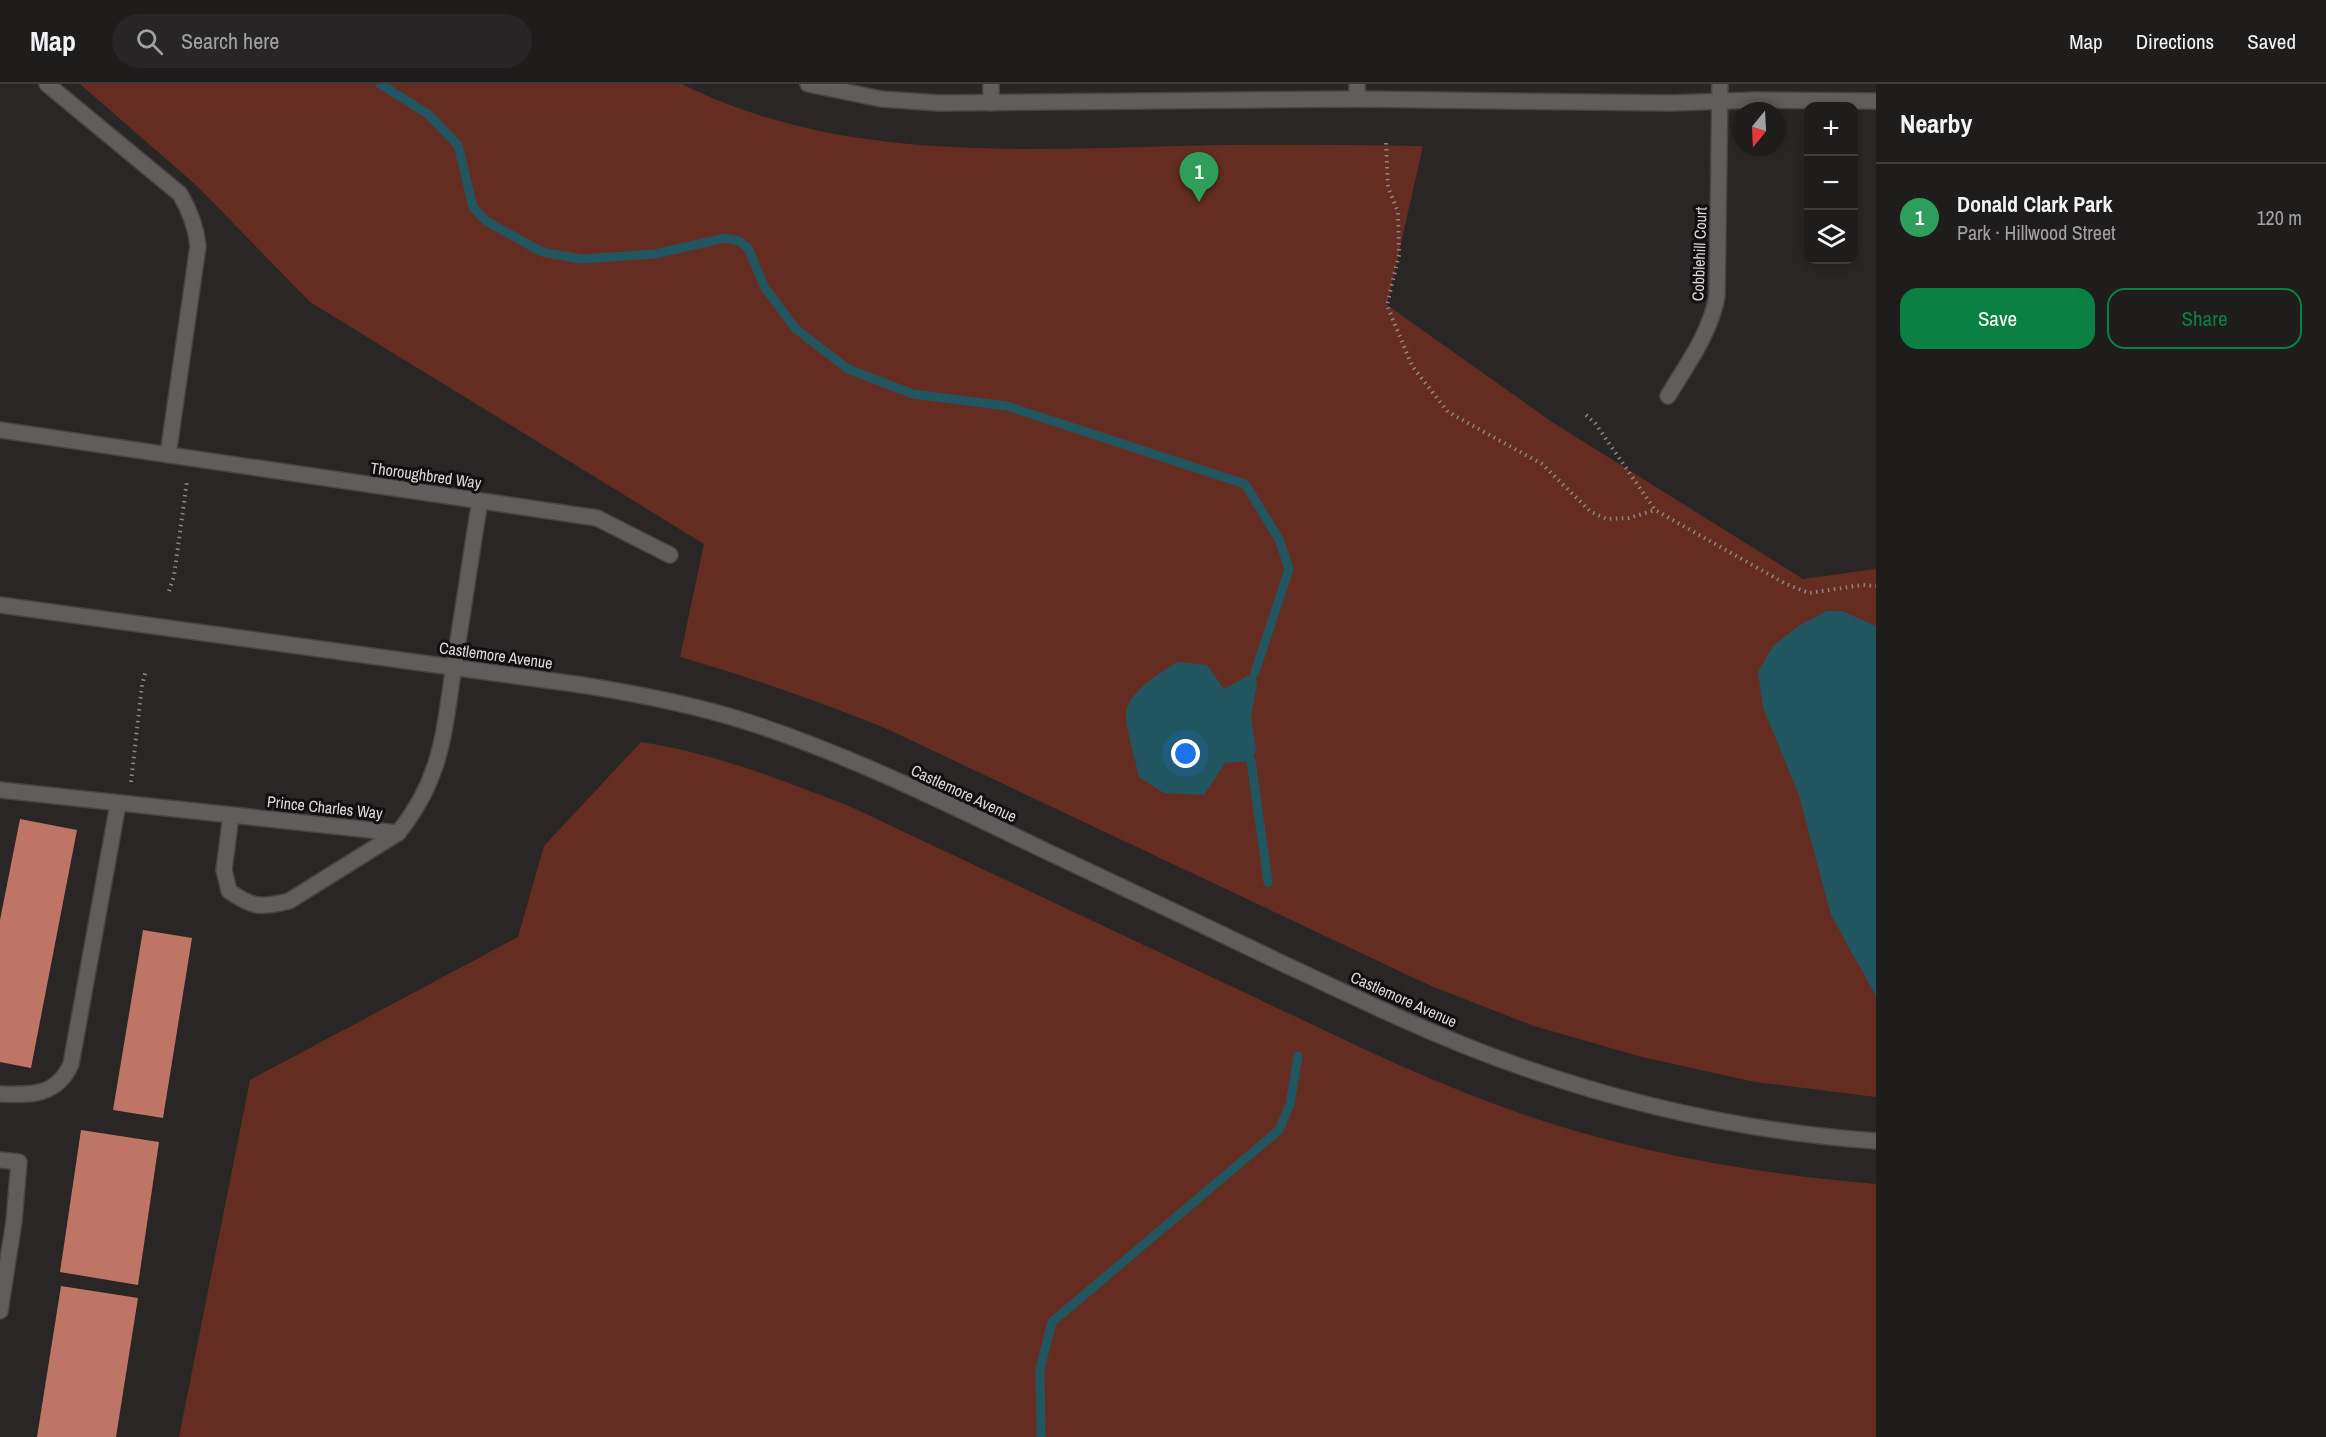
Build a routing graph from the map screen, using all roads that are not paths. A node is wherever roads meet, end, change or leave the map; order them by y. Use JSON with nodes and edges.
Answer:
{"nodes":[{"id":1,"x":47,"y":84,"type":"edge"},
{"id":2,"x":808,"y":84,"type":"edge"},
{"id":3,"x":991,"y":84,"type":"edge"},
{"id":4,"x":1720,"y":84,"type":"edge"},
{"id":5,"x":1357,"y":92,"type":"edge"},
{"id":6,"x":1720,"y":101,"type":"junction"},
{"id":7,"x":1876,"y":101,"type":"edge"},
{"id":8,"x":991,"y":103,"type":"junction"},
{"id":9,"x":1668,"y":396,"type":"dead end"},
{"id":10,"x":0,"y":430,"type":"edge"},
{"id":11,"x":168,"y":455,"type":"junction"},
{"id":12,"x":480,"y":501,"type":"junction"},
{"id":13,"x":670,"y":555,"type":"dead end"},
{"id":14,"x":0,"y":604,"type":"edge"},
{"id":15,"x":454,"y":668,"type":"junction"},
{"id":16,"x":0,"y":790,"type":"edge"},
{"id":17,"x":118,"y":804,"type":"junction"},
{"id":18,"x":231,"y":815,"type":"junction"},
{"id":19,"x":398,"y":833,"type":"junction"},
{"id":20,"x":0,"y":1094,"type":"edge"},
{"id":21,"x":1876,"y":1140,"type":"edge"},
{"id":22,"x":0,"y":1160,"type":"edge"},
{"id":23,"x":0,"y":1311,"type":"edge"}],
"edges":[{"from":1,"to":11,"type":"street"},
{"from":2,"to":8,"type":"street"},
{"from":3,"to":8,"type":"street"},
{"from":4,"to":6,"type":"street","name":"Cobblehill Court"},
{"from":5,"to":6,"type":"street"},
{"from":5,"to":8,"type":"street"},
{"from":6,"to":7,"type":"street"},
{"from":6,"to":9,"type":"street","name":"Cobblehill Court"},
{"from":10,"to":11,"type":"street","name":"Thoroughbred Way"},
{"from":11,"to":12,"type":"street","name":"Thoroughbred Way"},
{"from":12,"to":13,"type":"street","name":"Thoroughbred Way"},
{"from":12,"to":15,"type":"street","name":"Prince Charles Way"},
{"from":14,"to":15,"type":"street","name":"Castlemore Avenue"},
{"from":15,"to":19,"type":"street","name":"Prince Charles Way"},
{"from":15,"to":21,"type":"street","name":"Castlemore Avenue"},
{"from":16,"to":17,"type":"street","name":"Prince Charles Way"},
{"from":17,"to":18,"type":"street","name":"Prince Charles Way"},
{"from":17,"to":20,"type":"street"},
{"from":18,"to":19,"type":"street","name":"Prince Charles Way"},
{"from":18,"to":19,"type":"street"},
{"from":22,"to":23,"type":"street"}]}
